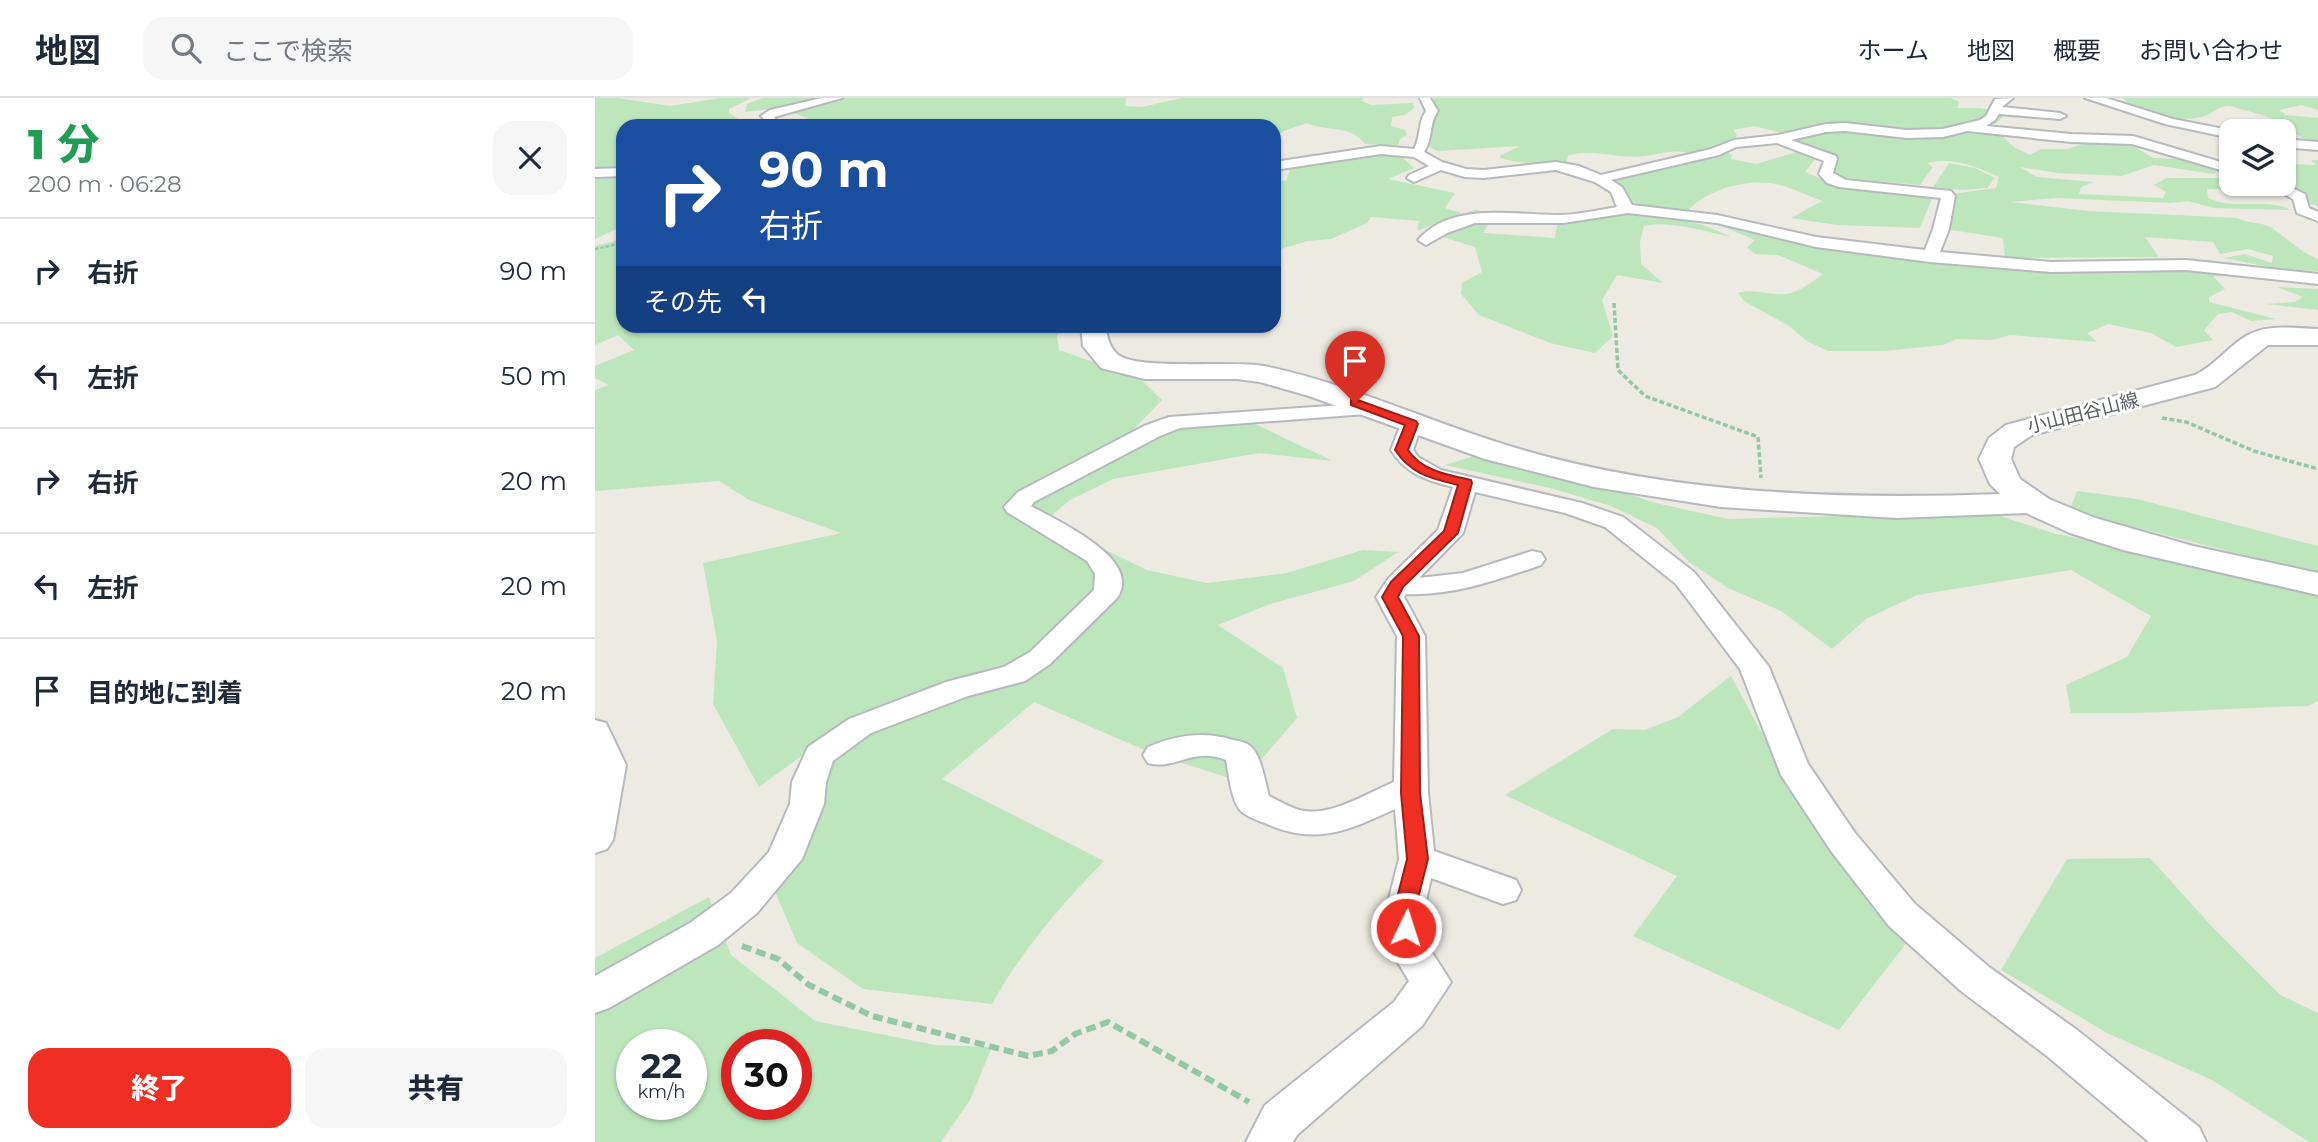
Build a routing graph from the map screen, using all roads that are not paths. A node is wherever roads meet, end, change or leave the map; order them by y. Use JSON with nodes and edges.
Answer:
{"nodes":[{"id":1,"x":837,"y":98,"type":"edge"},
{"id":2,"x":1425,"y":98,"type":"edge"},
{"id":3,"x":2008,"y":98,"type":"edge"},
{"id":4,"x":2090,"y":98,"type":"edge"},
{"id":5,"x":1995,"y":110,"type":"junction"},
{"id":6,"x":2060,"y":116,"type":"dead end"},
{"id":7,"x":769,"y":119,"type":"edge"},
{"id":8,"x":1964,"y":128,"type":"junction"},
{"id":9,"x":2219,"y":132,"type":"edge"},
{"id":10,"x":1778,"y":139,"type":"junction"},
{"id":11,"x":2296,"y":144,"type":"edge"},
{"id":12,"x":2318,"y":146,"type":"edge"},
{"id":13,"x":1417,"y":153,"type":"junction"},
{"id":14,"x":1281,"y":165,"type":"edge"},
{"id":15,"x":2219,"y":165,"type":"edge"},
{"id":16,"x":1439,"y":166,"type":"junction"},
{"id":17,"x":616,"y":172,"type":"edge"},
{"id":18,"x":595,"y":173,"type":"edge"},
{"id":19,"x":1413,"y":178,"type":"dead end"},
{"id":20,"x":1600,"y":179,"type":"junction"},
{"id":21,"x":2296,"y":195,"type":"edge"},
{"id":22,"x":1628,"y":209,"type":"junction"},
{"id":23,"x":2318,"y":218,"type":"edge"},
{"id":24,"x":1426,"y":240,"type":"dead end"},
{"id":25,"x":1930,"y":257,"type":"junction"},
{"id":26,"x":2318,"y":279,"type":"edge"},
{"id":27,"x":1094,"y":333,"type":"edge"},
{"id":28,"x":2318,"y":337,"type":"edge"},
{"id":29,"x":1373,"y":409,"type":"junction"},
{"id":30,"x":1411,"y":424,"type":"junction"},
{"id":31,"x":1466,"y":483,"type":"junction"},
{"id":32,"x":2034,"y":503,"type":"junction"},
{"id":33,"x":1532,"y":559,"type":"dead end"},
{"id":34,"x":2318,"y":584,"type":"edge"},
{"id":35,"x":1397,"y":585,"type":"junction"},
{"id":36,"x":595,"y":730,"type":"edge"},
{"id":37,"x":1159,"y":755,"type":"dead end"},
{"id":38,"x":1411,"y":788,"type":"junction"},
{"id":39,"x":595,"y":840,"type":"edge"},
{"id":40,"x":1417,"y":859,"type":"junction"},
{"id":41,"x":1503,"y":890,"type":"dead end"},
{"id":42,"x":595,"y":996,"type":"edge"},
{"id":43,"x":1275,"y":1131,"type":"edge"},
{"id":44,"x":2183,"y":1142,"type":"edge"}],
"edges":[{"from":1,"to":7,"type":"street"},
{"from":2,"to":13,"type":"street"},
{"from":3,"to":5,"type":"street"},
{"from":4,"to":9,"type":"street"},
{"from":5,"to":6,"type":"street"},
{"from":5,"to":8,"type":"street"},
{"from":8,"to":10,"type":"street"},
{"from":8,"to":15,"type":"street"},
{"from":10,"to":20,"type":"street"},
{"from":10,"to":25,"type":"street"},
{"from":11,"to":12,"type":"street"},
{"from":13,"to":14,"type":"street"},
{"from":13,"to":16,"type":"street"},
{"from":16,"to":19,"type":"street"},
{"from":16,"to":20,"type":"street"},
{"from":17,"to":18,"type":"street"},
{"from":20,"to":22,"type":"street"},
{"from":21,"to":23,"type":"street"},
{"from":22,"to":24,"type":"street"},
{"from":22,"to":25,"type":"street"},
{"from":25,"to":26,"type":"street"},
{"from":27,"to":29,"type":"street"},
{"from":28,"to":32,"type":"street","name":"小山田谷山線"},
{"from":29,"to":30,"type":"street"},
{"from":29,"to":42,"type":"street"},
{"from":30,"to":31,"type":"street"},
{"from":30,"to":32,"type":"street"},
{"from":31,"to":35,"type":"street"},
{"from":31,"to":44,"type":"street"},
{"from":32,"to":34,"type":"street","name":"小山田谷山線"},
{"from":33,"to":35,"type":"street"},
{"from":35,"to":38,"type":"street"},
{"from":36,"to":39,"type":"street"},
{"from":37,"to":38,"type":"street"},
{"from":38,"to":40,"type":"street"},
{"from":40,"to":41,"type":"street"},
{"from":40,"to":43,"type":"street"}]}
